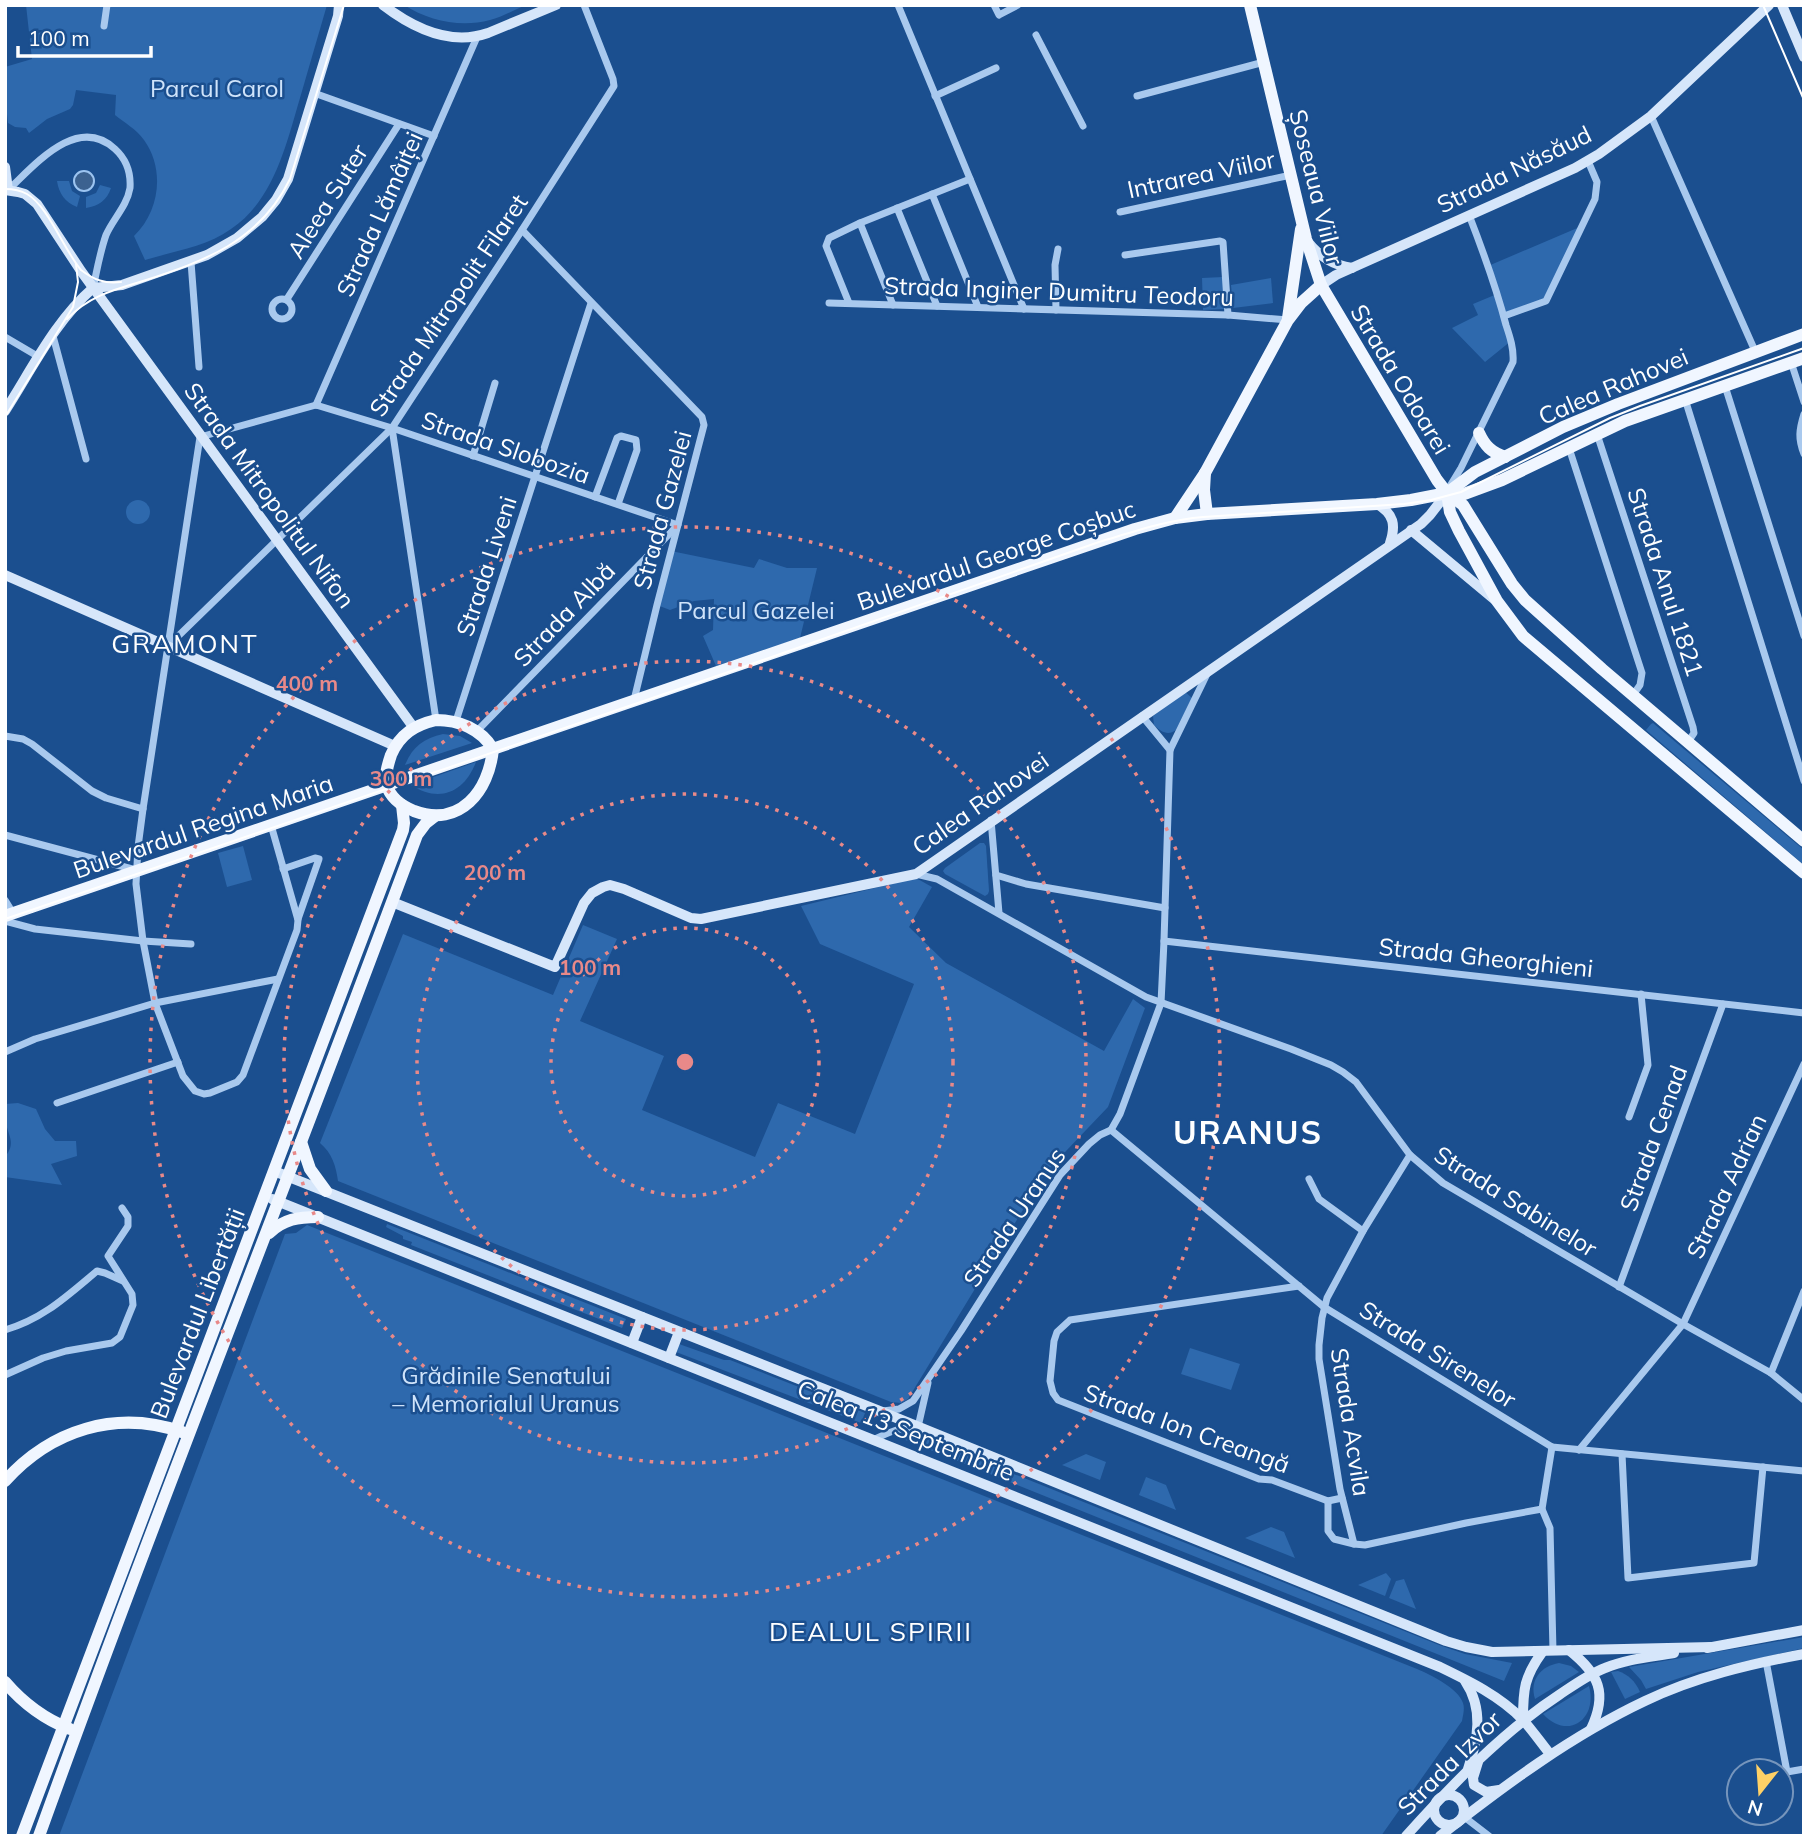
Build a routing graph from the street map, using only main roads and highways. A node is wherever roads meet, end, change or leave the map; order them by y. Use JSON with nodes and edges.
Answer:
{"nodes":[{"id":1,"x":345,"y":5,"type":"edge"},
{"id":2,"x":383,"y":5,"type":"edge"},
{"id":3,"x":556,"y":5,"type":"edge"},
{"id":4,"x":1250,"y":5,"type":"edge"},
{"id":5,"x":1769,"y":5,"type":"edge"},
{"id":6,"x":1782,"y":5,"type":"edge"},
{"id":7,"x":339,"y":11,"type":"edge"},
{"id":8,"x":1804,"y":57,"type":"edge"},
{"id":9,"x":5,"y":167,"type":"edge"},
{"id":10,"x":7,"y":190,"type":"edge"},
{"id":11,"x":1302,"y":222,"type":"junction"},
{"id":12,"x":1306,"y":239,"type":"junction"},
{"id":13,"x":1352,"y":268,"type":"junction"},
{"id":14,"x":1321,"y":285,"type":"junction"},
{"id":15,"x":93,"y":288,"type":"junction"},
{"id":16,"x":1288,"y":320,"type":"junction"},
{"id":17,"x":1804,"y":334,"type":"edge"},
{"id":18,"x":1798,"y":360,"type":"edge"},
{"id":19,"x":5,"y":411,"type":"edge"},
{"id":20,"x":1479,"y":433,"type":"road end"},
{"id":21,"x":1505,"y":457,"type":"junction"},
{"id":22,"x":1205,"y":473,"type":"junction"},
{"id":23,"x":1447,"y":493,"type":"junction"},
{"id":24,"x":1377,"y":503,"type":"junction"},
{"id":25,"x":1208,"y":514,"type":"junction"},
{"id":26,"x":1175,"y":518,"type":"junction"},
{"id":27,"x":1411,"y":530,"type":"junction"},
{"id":28,"x":1391,"y":544,"type":"junction"},
{"id":29,"x":5,"y":575,"type":"edge"},
{"id":30,"x":1497,"y":601,"type":"junction"},
{"id":31,"x":1653,"y":712,"type":"junction"},
{"id":32,"x":414,"y":728,"type":"junction"},
{"id":33,"x":1636,"y":731,"type":"junction"},
{"id":34,"x":396,"y":746,"type":"junction"},
{"id":35,"x":493,"y":749,"type":"junction"},
{"id":36,"x":386,"y":785,"type":"junction"},
{"id":37,"x":402,"y":805,"type":"junction"},
{"id":38,"x":435,"y":816,"type":"junction"},
{"id":39,"x":1804,"y":841,"type":"edge"},
{"id":40,"x":1804,"y":873,"type":"edge"},
{"id":41,"x":392,"y":902,"type":"junction"},
{"id":42,"x":8,"y":917,"type":"edge"},
{"id":43,"x":301,"y":1142,"type":"junction"},
{"id":44,"x":274,"y":1171,"type":"junction"},
{"id":45,"x":289,"y":1177,"type":"junction"},
{"id":46,"x":326,"y":1191,"type":"junction"},
{"id":47,"x":264,"y":1196,"type":"junction"},
{"id":48,"x":279,"y":1202,"type":"junction"},
{"id":49,"x":318,"y":1217,"type":"junction"},
{"id":50,"x":266,"y":1236,"type":"junction"},
{"id":51,"x":642,"y":1317,"type":"junction"},
{"id":52,"x":679,"y":1332,"type":"junction"},
{"id":53,"x":632,"y":1343,"type":"junction"},
{"id":54,"x":669,"y":1358,"type":"junction"},
{"id":55,"x":174,"y":1429,"type":"junction"},
{"id":56,"x":188,"y":1434,"type":"junction"},
{"id":57,"x":5,"y":1481,"type":"edge"},
{"id":58,"x":1804,"y":1630,"type":"edge"},
{"id":59,"x":1712,"y":1647,"type":"junction"},
{"id":60,"x":1569,"y":1650,"type":"junction"},
{"id":61,"x":1548,"y":1651,"type":"junction"},
{"id":62,"x":1804,"y":1654,"type":"edge"},
{"id":63,"x":1593,"y":1673,"type":"junction"},
{"id":64,"x":1463,"y":1679,"type":"junction"},
{"id":65,"x":5,"y":1682,"type":"edge"},
{"id":66,"x":1522,"y":1720,"type":"junction"},
{"id":67,"x":62,"y":1726,"type":"junction"},
{"id":68,"x":1591,"y":1729,"type":"junction"},
{"id":69,"x":76,"y":1732,"type":"junction"},
{"id":70,"x":1550,"y":1754,"type":"junction"},
{"id":71,"x":1479,"y":1759,"type":"junction"},
{"id":72,"x":1468,"y":1769,"type":"junction"},
{"id":73,"x":1502,"y":1789,"type":"junction"},
{"id":74,"x":1439,"y":1799,"type":"junction"},
{"id":75,"x":1461,"y":1819,"type":"junction"},
{"id":76,"x":22,"y":1836,"type":"edge"},
{"id":77,"x":39,"y":1836,"type":"edge"},
{"id":78,"x":1406,"y":1836,"type":"edge"},
{"id":79,"x":1440,"y":1836,"type":"edge"}],
"edges":[{"from":1,"to":7,"type":"main road"},
{"from":2,"to":3,"type":"main road"},
{"from":4,"to":11,"type":"main road","name":"Șoseaua Viilor"},
{"from":5,"to":13,"type":"main road","name":"Strada Năsăud"},
{"from":6,"to":8,"type":"main road"},
{"from":7,"to":15,"type":"main road"},
{"from":9,"to":10,"type":"main road"},
{"from":10,"to":15,"type":"main road","name":"Strada Mitropolitul Nifon"},
{"from":11,"to":12,"type":"main road","name":"Șoseaua Viilor"},
{"from":11,"to":16,"type":"main road"},
{"from":12,"to":13,"type":"main road"},
{"from":12,"to":14,"type":"main road","name":"Șoseaua Viilor"},
{"from":13,"to":14,"type":"main road","name":"Strada Năsăud"},
{"from":14,"to":16,"type":"main road","name":"Șoseaua Viilor"},
{"from":14,"to":23,"type":"main road","name":"Strada Odoarei"},
{"from":15,"to":19,"type":"main road"},
{"from":15,"to":32,"type":"main road","name":"Strada Mitropolitul Nifon"},
{"from":16,"to":22,"type":"main road","name":"Șoseaua Viilor"},
{"from":17,"to":21,"type":"main road","name":"Calea Rahovei"},
{"from":18,"to":23,"type":"main road","name":"Calea Rahovei"},
{"from":20,"to":21,"type":"main road"},
{"from":21,"to":23,"type":"main road","name":"Calea Rahovei"},
{"from":22,"to":25,"type":"main road"},
{"from":22,"to":26,"type":"main road","name":"Șoseaua Viilor"},
{"from":23,"to":24,"type":"main road","name":"Bulevardul George Coșbuc"},
{"from":23,"to":27,"type":"main road","name":"Calea Rahovei"},
{"from":23,"to":30,"type":"main road"},
{"from":23,"to":31,"type":"main road"},
{"from":24,"to":25,"type":"main road","name":"Bulevardul George Coșbuc"},
{"from":24,"to":28,"type":"main road"},
{"from":25,"to":26,"type":"main road","name":"Bulevardul George Coșbuc"},
{"from":26,"to":35,"type":"main road","name":"Bulevardul George Coșbuc"},
{"from":27,"to":28,"type":"main road","name":"Calea Rahovei"},
{"from":27,"to":30,"type":"main road"},
{"from":28,"to":41,"type":"main road","name":"Calea Rahovei"},
{"from":29,"to":34,"type":"main road"},
{"from":30,"to":33,"type":"main road"},
{"from":31,"to":33,"type":"main road"},
{"from":31,"to":39,"type":"main road"},
{"from":32,"to":34,"type":"main road"},
{"from":32,"to":35,"type":"main road"},
{"from":33,"to":40,"type":"main road"},
{"from":34,"to":36,"type":"main road"},
{"from":35,"to":36,"type":"main road","name":"Bulevardul Regina Maria"},
{"from":35,"to":38,"type":"main road"},
{"from":36,"to":37,"type":"main road"},
{"from":36,"to":42,"type":"main road","name":"Bulevardul Regina Maria"},
{"from":37,"to":38,"type":"main road"},
{"from":37,"to":44,"type":"main road","name":"Bulevardul Libertății"},
{"from":38,"to":41,"type":"main road","name":"Bulevardul Libertății"},
{"from":41,"to":43,"type":"main road","name":"Bulevardul Libertății"},
{"from":43,"to":45,"type":"main road","name":"Bulevardul Libertății"},
{"from":43,"to":46,"type":"main road"},
{"from":44,"to":45,"type":"main road","name":"Calea 13 Septembrie"},
{"from":44,"to":47,"type":"main road","name":"Bulevardul Libertății"},
{"from":45,"to":46,"type":"main road","name":"Calea 13 Septembrie"},
{"from":45,"to":48,"type":"main road","name":"Bulevardul Libertății"},
{"from":46,"to":51,"type":"main road","name":"Calea 13 Septembrie"},
{"from":47,"to":48,"type":"main road","name":"Calea 13 Septembrie"},
{"from":47,"to":55,"type":"main road","name":"Bulevardul Libertății"},
{"from":48,"to":49,"type":"main road","name":"Calea 13 Septembrie"},
{"from":48,"to":50,"type":"main road","name":"Bulevardul Libertății"},
{"from":49,"to":50,"type":"main road"},
{"from":49,"to":53,"type":"main road","name":"Calea 13 Septembrie"},
{"from":50,"to":56,"type":"main road","name":"Bulevardul Libertății"},
{"from":51,"to":52,"type":"main road","name":"Calea 13 Septembrie"},
{"from":51,"to":53,"type":"main road"},
{"from":52,"to":54,"type":"main road"},
{"from":52,"to":61,"type":"main road","name":"Calea 13 Septembrie"},
{"from":53,"to":54,"type":"main road","name":"Calea 13 Septembrie"},
{"from":54,"to":64,"type":"main road","name":"Calea 13 Septembrie"},
{"from":55,"to":56,"type":"main road"},
{"from":55,"to":57,"type":"main road"},
{"from":55,"to":67,"type":"main road","name":"Bulevardul Libertății"},
{"from":56,"to":69,"type":"main road","name":"Bulevardul Libertății"},
{"from":58,"to":59,"type":"main road"},
{"from":59,"to":60,"type":"main road"},
{"from":59,"to":63,"type":"main road"},
{"from":60,"to":61,"type":"main road","name":"Calea 13 Septembrie"},
{"from":60,"to":63,"type":"main road"},
{"from":61,"to":66,"type":"main road"},
{"from":62,"to":68,"type":"main road"},
{"from":63,"to":66,"type":"main road"},
{"from":63,"to":68,"type":"main road"},
{"from":64,"to":66,"type":"main road","name":"Calea 13 Septembrie"},
{"from":64,"to":72,"type":"main road"},
{"from":65,"to":67,"type":"main road"},
{"from":66,"to":70,"type":"main road","name":"Calea 13 Septembrie"},
{"from":66,"to":71,"type":"main road","name":"Strada Izvor"},
{"from":67,"to":69,"type":"main road"},
{"from":67,"to":76,"type":"main road","name":"Bulevardul Libertății"},
{"from":68,"to":70,"type":"main road"},
{"from":69,"to":77,"type":"main road","name":"Bulevardul Libertății"},
{"from":70,"to":73,"type":"main road","name":"Strada Izvor"},
{"from":71,"to":72,"type":"main road","name":"Strada Izvor"},
{"from":71,"to":73,"type":"main road"},
{"from":72,"to":74,"type":"main road","name":"Strada Izvor"},
{"from":73,"to":75,"type":"main road","name":"Strada Izvor"},
{"from":74,"to":75,"type":"main road"},
{"from":74,"to":75,"type":"main road"},
{"from":74,"to":78,"type":"main road","name":"Strada Izvor"},
{"from":75,"to":79,"type":"main road","name":"Strada Izvor"}]}
